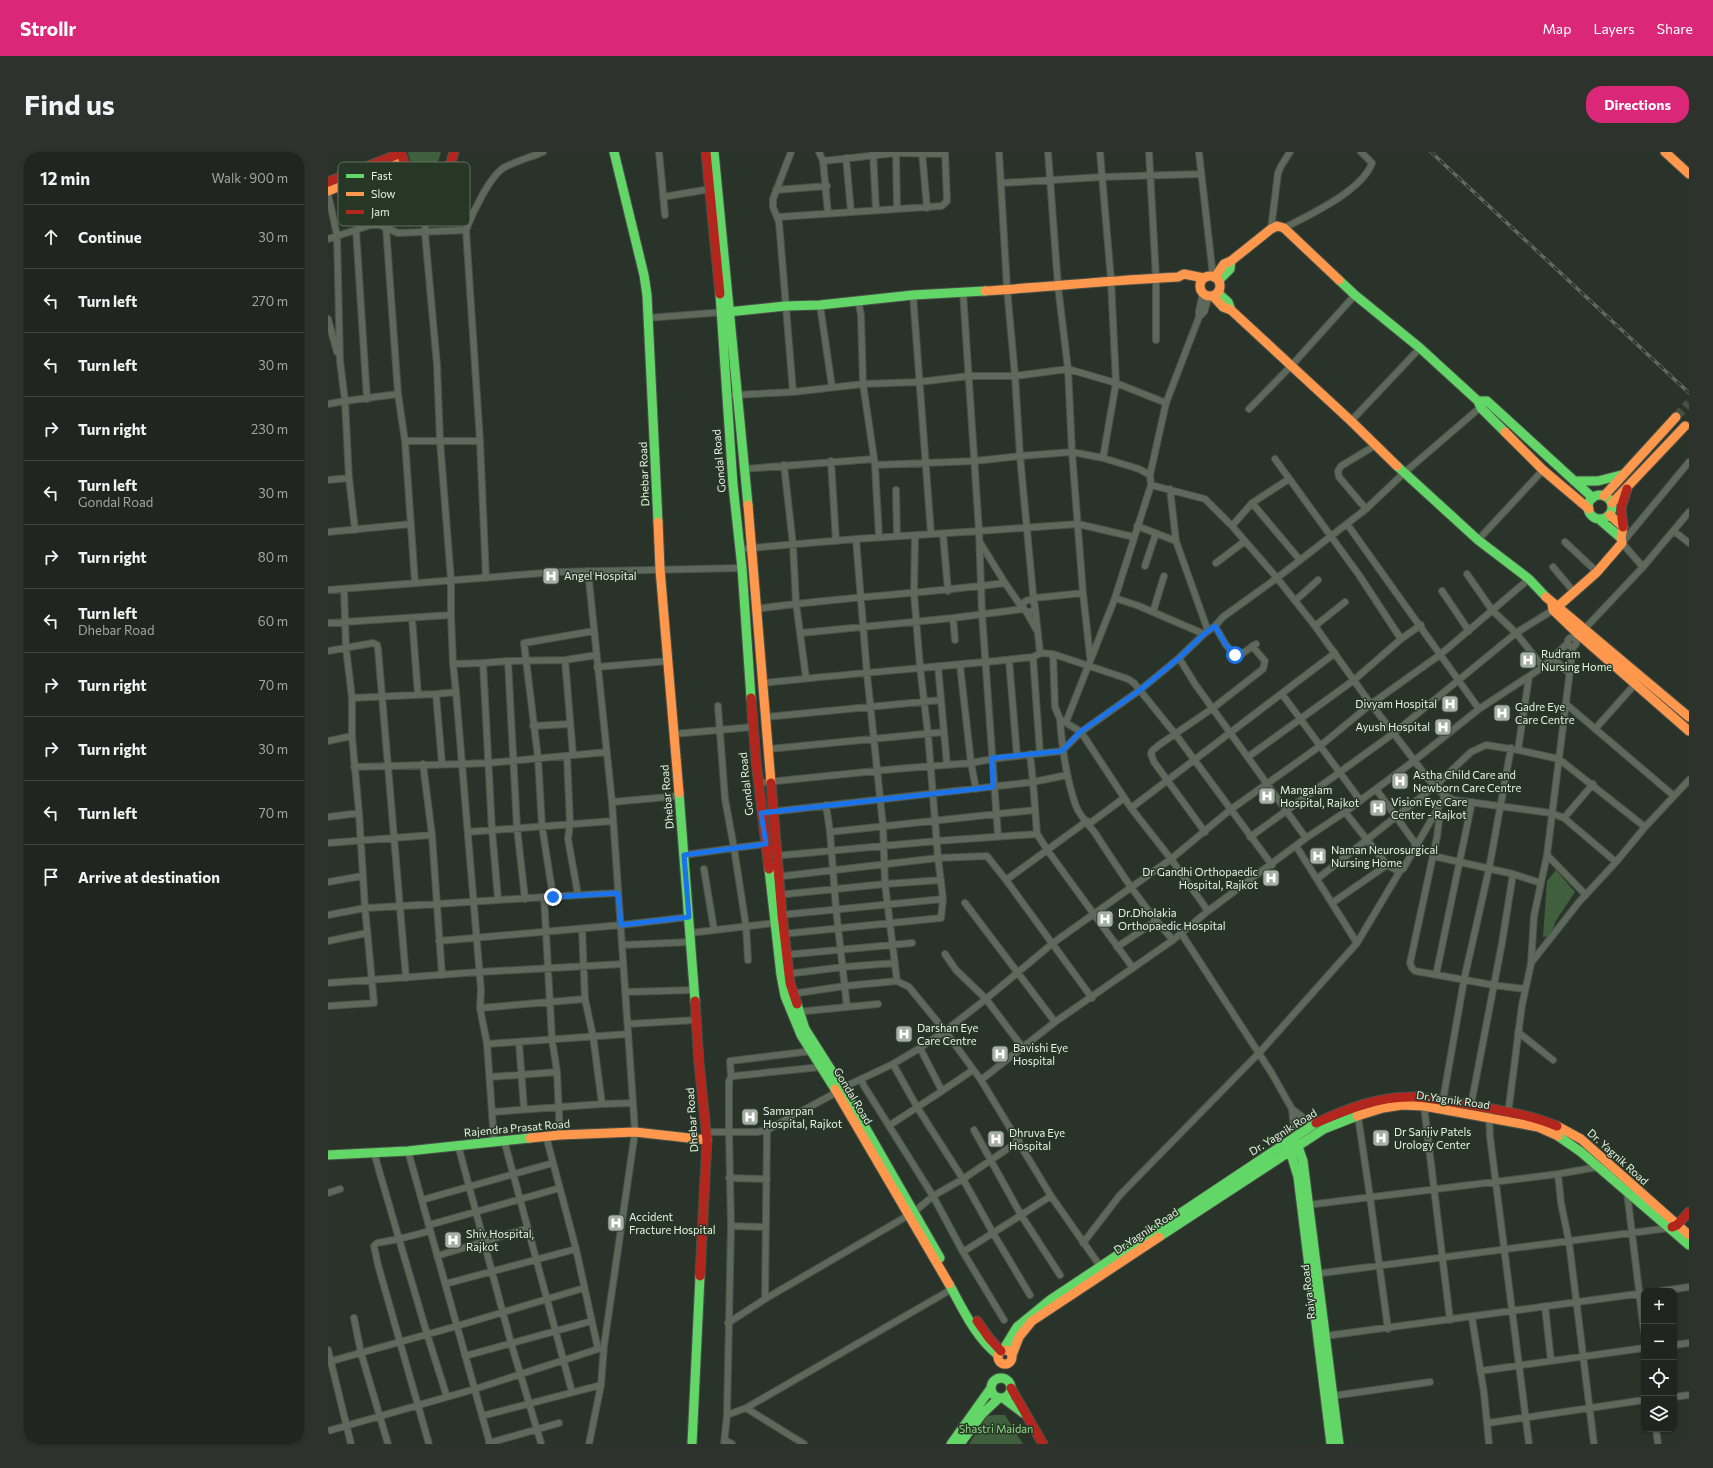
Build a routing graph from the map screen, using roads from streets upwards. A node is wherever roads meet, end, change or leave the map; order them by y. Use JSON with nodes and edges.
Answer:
{"nodes":[{"id":1,"x":454,"y":152,"type":"edge"},
{"id":2,"x":543,"y":152,"type":"edge"},
{"id":3,"x":614,"y":152,"type":"edge"},
{"id":4,"x":659,"y":152,"type":"edge"},
{"id":5,"x":706,"y":152,"type":"edge"},
{"id":6,"x":714,"y":152,"type":"edge"},
{"id":7,"x":791,"y":152,"type":"edge"},
{"id":8,"x":818,"y":152,"type":"edge"},
{"id":9,"x":896,"y":152,"type":"edge"},
{"id":10,"x":999,"y":152,"type":"edge"},
{"id":11,"x":1048,"y":152,"type":"edge"},
{"id":12,"x":1100,"y":152,"type":"edge"},
{"id":13,"x":1148,"y":152,"type":"edge"},
{"id":14,"x":1290,"y":152,"type":"edge"},
{"id":15,"x":1361,"y":152,"type":"edge"},
{"id":16,"x":1666,"y":152,"type":"edge"},
{"id":17,"x":922,"y":153,"type":"edge"},
{"id":18,"x":945,"y":153,"type":"edge"},
{"id":19,"x":1199,"y":153,"type":"dead end"},
{"id":20,"x":873,"y":154,"type":"edge"},
{"id":21,"x":402,"y":155,"type":"edge"},
{"id":22,"x":846,"y":158,"type":"junction"},
{"id":23,"x":823,"y":161,"type":"junction"},
{"id":24,"x":383,"y":162,"type":"edge"},
{"id":25,"x":388,"y":162,"type":"edge"},
{"id":26,"x":452,"y":162,"type":"edge"},
{"id":27,"x":1201,"y":174,"type":"junction"},
{"id":28,"x":1689,"y":174,"type":"edge"},
{"id":29,"x":1150,"y":176,"type":"junction"},
{"id":30,"x":1102,"y":177,"type":"junction"},
{"id":31,"x":338,"y":178,"type":"edge"},
{"id":32,"x":1050,"y":181,"type":"junction"},
{"id":33,"x":328,"y":182,"type":"edge"},
{"id":34,"x":1002,"y":183,"type":"junction"},
{"id":35,"x":338,"y":186,"type":"edge"},
{"id":36,"x":827,"y":186,"type":"junction"},
{"id":37,"x":710,"y":189,"type":"junction"},
{"id":38,"x":776,"y":190,"type":"junction"},
{"id":39,"x":328,"y":191,"type":"edge"},
{"id":40,"x":328,"y":194,"type":"edge"},
{"id":41,"x":663,"y":197,"type":"junction"},
{"id":42,"x":926,"y":208,"type":"junction"},
{"id":43,"x":897,"y":209,"type":"junction"},
{"id":44,"x":876,"y":210,"type":"junction"},
{"id":45,"x":851,"y":212,"type":"junction"},
{"id":46,"x":665,"y":214,"type":"dead end"},
{"id":47,"x":828,"y":214,"type":"junction"},
{"id":48,"x":778,"y":217,"type":"junction"},
{"id":49,"x":470,"y":218,"type":"edge"},
{"id":50,"x":368,"y":226,"type":"edge"},
{"id":51,"x":383,"y":226,"type":"edge"},
{"id":52,"x":425,"y":226,"type":"edge"},
{"id":53,"x":467,"y":226,"type":"edge"},
{"id":54,"x":386,"y":227,"type":"junction"},
{"id":55,"x":1284,"y":228,"type":"junction"},
{"id":56,"x":1271,"y":229,"type":"junction"},
{"id":57,"x":356,"y":230,"type":"junction"},
{"id":58,"x":466,"y":230,"type":"junction"},
{"id":59,"x":425,"y":232,"type":"junction"},
{"id":60,"x":336,"y":235,"type":"junction"},
{"id":61,"x":328,"y":239,"type":"edge"},
{"id":62,"x":1156,"y":278,"type":"junction"},
{"id":63,"x":1210,"y":278,"type":"junction"},
{"id":64,"x":1111,"y":280,"type":"junction"},
{"id":65,"x":1058,"y":286,"type":"junction"},
{"id":66,"x":1007,"y":288,"type":"junction"},
{"id":67,"x":963,"y":292,"type":"junction"},
{"id":68,"x":1211,"y":295,"type":"junction"},
{"id":69,"x":1355,"y":295,"type":"junction"},
{"id":70,"x":913,"y":296,"type":"junction"},
{"id":71,"x":858,"y":300,"type":"junction"},
{"id":72,"x":820,"y":305,"type":"junction"},
{"id":73,"x":785,"y":306,"type":"junction"},
{"id":74,"x":724,"y":312,"type":"junction"},
{"id":75,"x":648,"y":318,"type":"junction"},
{"id":76,"x":328,"y":319,"type":"edge"},
{"id":77,"x":1156,"y":340,"type":"dead end"},
{"id":78,"x":1420,"y":348,"type":"junction"},
{"id":79,"x":340,"y":361,"type":"junction"},
{"id":80,"x":1292,"y":366,"type":"junction"},
{"id":81,"x":1068,"y":369,"type":"junction"},
{"id":82,"x":969,"y":376,"type":"junction"},
{"id":83,"x":1015,"y":376,"type":"junction"},
{"id":84,"x":919,"y":382,"type":"junction"},
{"id":85,"x":1116,"y":383,"type":"junction"},
{"id":86,"x":863,"y":384,"type":"junction"},
{"id":87,"x":832,"y":388,"type":"junction"},
{"id":88,"x":793,"y":392,"type":"junction"},
{"id":89,"x":398,"y":394,"type":"junction"},
{"id":90,"x":736,"y":394,"type":"junction"},
{"id":91,"x":726,"y":396,"type":"junction"},
{"id":92,"x":367,"y":399,"type":"junction"},
{"id":93,"x":345,"y":401,"type":"junction"},
{"id":94,"x":1166,"y":403,"type":"junction"},
{"id":95,"x":1482,"y":403,"type":"junction"},
{"id":96,"x":328,"y":404,"type":"edge"},
{"id":97,"x":1249,"y":409,"type":"dead end"},
{"id":98,"x":1676,"y":417,"type":"tunnel mouth"},
{"id":99,"x":1351,"y":422,"type":"junction"},
{"id":100,"x":1685,"y":426,"type":"dead end"},
{"id":101,"x":405,"y":441,"type":"junction"},
{"id":102,"x":440,"y":441,"type":"junction"},
{"id":103,"x":480,"y":441,"type":"junction"},
{"id":104,"x":1376,"y":445,"type":"junction"},
{"id":105,"x":1072,"y":452,"type":"junction"},
{"id":106,"x":1020,"y":456,"type":"junction"},
{"id":107,"x":1103,"y":458,"type":"junction"},
{"id":108,"x":1275,"y":459,"type":"dead end"},
{"id":109,"x":832,"y":461,"type":"junction"},
{"id":110,"x":875,"y":462,"type":"junction"},
{"id":111,"x":975,"y":462,"type":"junction"},
{"id":112,"x":1689,"y":462,"type":"edge"},
{"id":113,"x":925,"y":463,"type":"junction"},
{"id":114,"x":784,"y":465,"type":"junction"},
{"id":115,"x":744,"y":469,"type":"junction"},
{"id":116,"x":1543,"y":470,"type":"junction"},
{"id":117,"x":1404,"y":473,"type":"junction"},
{"id":118,"x":1150,"y":475,"type":"junction"},
{"id":119,"x":1623,"y":475,"type":"junction"},
{"id":120,"x":348,"y":478,"type":"junction"},
{"id":121,"x":1289,"y":479,"type":"junction"},
{"id":122,"x":328,"y":480,"type":"edge"},
{"id":123,"x":1574,"y":481,"type":"junction"},
{"id":124,"x":1151,"y":485,"type":"junction"},
{"id":125,"x":1628,"y":486,"type":"junction"},
{"id":126,"x":1170,"y":489,"type":"junction"},
{"id":127,"x":896,"y":490,"type":"dead end"},
{"id":128,"x":1604,"y":496,"type":"junction"},
{"id":129,"x":1592,"y":498,"type":"junction"},
{"id":130,"x":1252,"y":503,"type":"junction"},
{"id":131,"x":1612,"y":503,"type":"junction"},
{"id":132,"x":1366,"y":509,"type":"junction"},
{"id":133,"x":1588,"y":509,"type":"junction"},
{"id":134,"x":1689,"y":512,"type":"edge"},
{"id":135,"x":1610,"y":515,"type":"junction"},
{"id":136,"x":1599,"y":519,"type":"junction"},
{"id":137,"x":411,"y":524,"type":"junction"},
{"id":138,"x":1078,"y":524,"type":"junction"},
{"id":139,"x":1347,"y":524,"type":"junction"},
{"id":140,"x":1138,"y":526,"type":"junction"},
{"id":141,"x":1232,"y":526,"type":"junction"},
{"id":142,"x":1623,"y":527,"type":"junction"},
{"id":143,"x":1028,"y":528,"type":"junction"},
{"id":144,"x":355,"y":530,"type":"junction"},
{"id":145,"x":1674,"y":531,"type":"junction"},
{"id":146,"x":328,"y":532,"type":"edge"},
{"id":147,"x":979,"y":532,"type":"junction"},
{"id":148,"x":1156,"y":533,"type":"junction"},
{"id":149,"x":931,"y":534,"type":"junction"},
{"id":150,"x":943,"y":534,"type":"junction"},
{"id":151,"x":915,"y":535,"type":"junction"},
{"id":152,"x":897,"y":536,"type":"junction"},
{"id":153,"x":1332,"y":536,"type":"junction"},
{"id":154,"x":879,"y":537,"type":"junction"},
{"id":155,"x":1134,"y":537,"type":"junction"},
{"id":156,"x":856,"y":539,"type":"junction"},
{"id":157,"x":1478,"y":540,"type":"junction"},
{"id":158,"x":1621,"y":540,"type":"junction"},
{"id":159,"x":836,"y":541,"type":"junction"},
{"id":160,"x":1176,"y":541,"type":"junction"},
{"id":161,"x":1245,"y":541,"type":"junction"},
{"id":162,"x":1565,"y":542,"type":"dead end"},
{"id":163,"x":1689,"y":543,"type":"edge"},
{"id":164,"x":981,"y":544,"type":"junction"},
{"id":165,"x":793,"y":545,"type":"junction"},
{"id":166,"x":752,"y":548,"type":"junction"},
{"id":167,"x":740,"y":549,"type":"junction"},
{"id":168,"x":1300,"y":560,"type":"junction"},
{"id":169,"x":1216,"y":563,"type":"dead end"},
{"id":170,"x":1145,"y":566,"type":"dead end"},
{"id":171,"x":1553,"y":567,"type":"dead end"},
{"id":172,"x":1643,"y":567,"type":"junction"},
{"id":173,"x":742,"y":568,"type":"junction"},
{"id":174,"x":660,"y":569,"type":"junction"},
{"id":175,"x":588,"y":571,"type":"junction"},
{"id":176,"x":1596,"y":572,"type":"junction"},
{"id":177,"x":1466,"y":574,"type":"dead end"},
{"id":178,"x":1164,"y":576,"type":"dead end"},
{"id":179,"x":486,"y":578,"type":"junction"},
{"id":180,"x":1277,"y":578,"type":"junction"},
{"id":181,"x":1529,"y":579,"type":"junction"},
{"id":182,"x":451,"y":580,"type":"junction"},
{"id":183,"x":1318,"y":580,"type":"dead end"},
{"id":184,"x":415,"y":583,"type":"junction"},
{"id":185,"x":1005,"y":583,"type":"junction"},
{"id":186,"x":982,"y":586,"type":"junction"},
{"id":187,"x":344,"y":589,"type":"junction"},
{"id":188,"x":328,"y":590,"type":"edge"},
{"id":189,"x":948,"y":591,"type":"junction"},
{"id":190,"x":1442,"y":591,"type":"dead end"},
{"id":191,"x":1574,"y":592,"type":"junction"},
{"id":192,"x":914,"y":593,"type":"junction"},
{"id":193,"x":1083,"y":593,"type":"junction"},
{"id":194,"x":860,"y":598,"type":"junction"},
{"id":195,"x":1115,"y":598,"type":"junction"},
{"id":196,"x":1295,"y":601,"type":"junction"},
{"id":197,"x":1345,"y":602,"type":"dead end"},
{"id":198,"x":796,"y":603,"type":"junction"},
{"id":199,"x":1035,"y":603,"type":"junction"},
{"id":200,"x":1555,"y":607,"type":"junction"},
{"id":201,"x":756,"y":609,"type":"junction"},
{"id":202,"x":1024,"y":610,"type":"junction"},
{"id":203,"x":1492,"y":610,"type":"junction"},
{"id":204,"x":1153,"y":612,"type":"junction"},
{"id":205,"x":982,"y":614,"type":"junction"},
{"id":206,"x":451,"y":615,"type":"junction"},
{"id":207,"x":412,"y":618,"type":"junction"},
{"id":208,"x":953,"y":618,"type":"junction"},
{"id":209,"x":345,"y":622,"type":"junction"},
{"id":210,"x":916,"y":622,"type":"junction"},
{"id":211,"x":328,"y":623,"type":"edge"},
{"id":212,"x":1421,"y":625,"type":"junction"},
{"id":213,"x":1215,"y":626,"type":"junction"},
{"id":214,"x":1315,"y":626,"type":"junction"},
{"id":215,"x":863,"y":627,"type":"junction"},
{"id":216,"x":594,"y":631,"type":"junction"},
{"id":217,"x":1469,"y":631,"type":"junction"},
{"id":218,"x":1206,"y":632,"type":"junction"},
{"id":219,"x":801,"y":633,"type":"junction"},
{"id":220,"x":1038,"y":633,"type":"junction"},
{"id":221,"x":1516,"y":633,"type":"junction"},
{"id":222,"x":1579,"y":634,"type":"junction"},
{"id":223,"x":1401,"y":639,"type":"junction"},
{"id":224,"x":955,"y":640,"type":"dead end"},
{"id":225,"x":1570,"y":645,"type":"junction"},
{"id":226,"x":346,"y":648,"type":"junction"},
{"id":227,"x":328,"y":651,"type":"edge"},
{"id":228,"x":1040,"y":653,"type":"junction"},
{"id":229,"x":1335,"y":653,"type":"junction"},
{"id":230,"x":1053,"y":654,"type":"junction"},
{"id":231,"x":1441,"y":654,"type":"junction"},
{"id":232,"x":597,"y":655,"type":"junction"},
{"id":233,"x":1033,"y":657,"type":"junction"},
{"id":234,"x":1179,"y":658,"type":"junction"},
{"id":235,"x":1553,"y":658,"type":"junction"},
{"id":236,"x":1090,"y":659,"type":"junction"},
{"id":237,"x":527,"y":660,"type":"junction"},
{"id":238,"x":565,"y":660,"type":"junction"},
{"id":239,"x":1009,"y":660,"type":"junction"},
{"id":240,"x":508,"y":661,"type":"junction"},
{"id":241,"x":668,"y":661,"type":"junction"},
{"id":242,"x":986,"y":662,"type":"junction"},
{"id":243,"x":483,"y":663,"type":"junction"},
{"id":244,"x":453,"y":664,"type":"junction"},
{"id":245,"x":960,"y":665,"type":"junction"},
{"id":246,"x":1087,"y":665,"type":"junction"},
{"id":247,"x":938,"y":666,"type":"junction"},
{"id":248,"x":597,"y":667,"type":"junction"},
{"id":249,"x":920,"y":667,"type":"junction"},
{"id":250,"x":1543,"y":667,"type":"junction"},
{"id":251,"x":1569,"y":673,"type":"junction"},
{"id":252,"x":866,"y":674,"type":"junction"},
{"id":253,"x":1529,"y":677,"type":"junction"},
{"id":254,"x":1643,"y":677,"type":"junction"},
{"id":255,"x":806,"y":678,"type":"junction"},
{"id":256,"x":1354,"y":680,"type":"junction"},
{"id":257,"x":1458,"y":680,"type":"junction"},
{"id":258,"x":764,"y":683,"type":"junction"},
{"id":259,"x":1636,"y":684,"type":"junction"},
{"id":260,"x":1139,"y":689,"type":"junction"},
{"id":261,"x":456,"y":692,"type":"junction"},
{"id":262,"x":436,"y":694,"type":"junction"},
{"id":263,"x":1282,"y":694,"type":"junction"},
{"id":264,"x":418,"y":695,"type":"junction"},
{"id":265,"x":382,"y":696,"type":"junction"},
{"id":266,"x":352,"y":698,"type":"junction"},
{"id":267,"x":941,"y":700,"type":"junction"},
{"id":268,"x":923,"y":701,"type":"junction"},
{"id":269,"x":1371,"y":704,"type":"junction"},
{"id":270,"x":1566,"y":704,"type":"junction"},
{"id":271,"x":718,"y":706,"type":"dead end"},
{"id":272,"x":870,"y":708,"type":"junction"},
{"id":273,"x":1213,"y":708,"type":"junction"},
{"id":274,"x":1479,"y":709,"type":"junction"},
{"id":275,"x":766,"y":716,"type":"junction"},
{"id":276,"x":1689,"y":717,"type":"edge"},
{"id":277,"x":1060,"y":719,"type":"junction"},
{"id":278,"x":1300,"y":719,"type":"junction"},
{"id":279,"x":1066,"y":722,"type":"junction"},
{"id":280,"x":570,"y":724,"type":"junction"},
{"id":281,"x":533,"y":726,"type":"junction"},
{"id":282,"x":753,"y":727,"type":"junction"},
{"id":283,"x":1596,"y":729,"type":"junction"},
{"id":284,"x":720,"y":730,"type":"junction"},
{"id":285,"x":1689,"y":731,"type":"edge"},
{"id":286,"x":944,"y":732,"type":"junction"},
{"id":287,"x":1080,"y":732,"type":"junction"},
{"id":288,"x":1230,"y":732,"type":"junction"},
{"id":289,"x":1394,"y":733,"type":"junction"},
{"id":290,"x":674,"y":734,"type":"junction"},
{"id":291,"x":928,"y":734,"type":"junction"},
{"id":292,"x":1176,"y":735,"type":"junction"},
{"id":293,"x":352,"y":736,"type":"junction"},
{"id":294,"x":874,"y":740,"type":"junction"},
{"id":295,"x":328,"y":741,"type":"edge"},
{"id":296,"x":1320,"y":746,"type":"junction"},
{"id":297,"x":1511,"y":748,"type":"junction"},
{"id":298,"x":769,"y":749,"type":"junction"},
{"id":299,"x":1518,"y":750,"type":"junction"},
{"id":300,"x":1062,"y":751,"type":"junction"},
{"id":301,"x":607,"y":752,"type":"junction"},
{"id":302,"x":1040,"y":753,"type":"junction"},
{"id":303,"x":1030,"y":754,"type":"junction"},
{"id":304,"x":570,"y":755,"type":"junction"},
{"id":305,"x":1017,"y":756,"type":"junction"},
{"id":306,"x":1248,"y":757,"type":"junction"},
{"id":307,"x":538,"y":758,"type":"junction"},
{"id":308,"x":992,"y":758,"type":"junction"},
{"id":309,"x":1193,"y":759,"type":"junction"},
{"id":310,"x":1559,"y":759,"type":"junction"},
{"id":311,"x":1415,"y":760,"type":"junction"},
{"id":312,"x":514,"y":761,"type":"junction"},
{"id":313,"x":488,"y":763,"type":"junction"},
{"id":314,"x":971,"y":763,"type":"junction"},
{"id":315,"x":423,"y":764,"type":"junction"},
{"id":316,"x":442,"y":764,"type":"junction"},
{"id":317,"x":462,"y":764,"type":"junction"},
{"id":318,"x":947,"y":765,"type":"junction"},
{"id":319,"x":931,"y":766,"type":"junction"},
{"id":320,"x":354,"y":767,"type":"junction"},
{"id":321,"x":388,"y":767,"type":"junction"},
{"id":322,"x":877,"y":772,"type":"junction"},
{"id":323,"x":1339,"y":772,"type":"junction"},
{"id":324,"x":1067,"y":776,"type":"junction"},
{"id":325,"x":1167,"y":779,"type":"junction"},
{"id":326,"x":1689,"y":780,"type":"edge"},
{"id":327,"x":772,"y":782,"type":"junction"},
{"id":328,"x":1033,"y":782,"type":"junction"},
{"id":329,"x":758,"y":783,"type":"junction"},
{"id":330,"x":1267,"y":784,"type":"junction"},
{"id":331,"x":1593,"y":784,"type":"junction"},
{"id":332,"x":1435,"y":786,"type":"junction"},
{"id":333,"x":993,"y":787,"type":"junction"},
{"id":334,"x":976,"y":789,"type":"junction"},
{"id":335,"x":1376,"y":789,"type":"junction"},
{"id":336,"x":933,"y":795,"type":"junction"},
{"id":337,"x":679,"y":796,"type":"junction"},
{"id":338,"x":1445,"y":796,"type":"junction"},
{"id":339,"x":1674,"y":796,"type":"junction"},
{"id":340,"x":1124,"y":798,"type":"junction"},
{"id":341,"x":880,"y":799,"type":"junction"},
{"id":342,"x":1360,"y":800,"type":"junction"},
{"id":343,"x":612,"y":802,"type":"junction"},
{"id":344,"x":1472,"y":802,"type":"junction"},
{"id":345,"x":826,"y":805,"type":"junction"},
{"id":346,"x":1499,"y":807,"type":"junction"},
{"id":347,"x":1131,"y":808,"type":"junction"},
{"id":348,"x":1438,"y":809,"type":"junction"},
{"id":349,"x":1035,"y":810,"type":"junction"},
{"id":350,"x":1230,"y":810,"type":"junction"},
{"id":351,"x":774,"y":811,"type":"junction"},
{"id":352,"x":1285,"y":811,"type":"junction"},
{"id":353,"x":1345,"y":812,"type":"junction"},
{"id":354,"x":359,"y":813,"type":"junction"},
{"id":355,"x":761,"y":813,"type":"junction"},
{"id":356,"x":1551,"y":813,"type":"junction"},
{"id":357,"x":995,"y":814,"type":"junction"},
{"id":358,"x":328,"y":817,"type":"edge"},
{"id":359,"x":1396,"y":817,"type":"junction"},
{"id":360,"x":1564,"y":818,"type":"junction"},
{"id":361,"x":935,"y":820,"type":"junction"},
{"id":362,"x":613,"y":821,"type":"junction"},
{"id":363,"x":1088,"y":822,"type":"junction"},
{"id":364,"x":570,"y":824,"type":"junction"},
{"id":365,"x":542,"y":826,"type":"junction"},
{"id":366,"x":883,"y":826,"type":"junction"},
{"id":367,"x":1644,"y":827,"type":"junction"},
{"id":368,"x":517,"y":828,"type":"junction"},
{"id":369,"x":492,"y":830,"type":"junction"},
{"id":370,"x":468,"y":832,"type":"junction"},
{"id":371,"x":830,"y":832,"type":"junction"},
{"id":372,"x":1204,"y":832,"type":"junction"},
{"id":373,"x":1037,"y":834,"type":"junction"},
{"id":374,"x":432,"y":835,"type":"junction"},
{"id":375,"x":998,"y":836,"type":"junction"},
{"id":376,"x":1250,"y":837,"type":"junction"},
{"id":377,"x":393,"y":838,"type":"junction"},
{"id":378,"x":1306,"y":838,"type":"junction"},
{"id":379,"x":360,"y":840,"type":"junction"},
{"id":380,"x":1368,"y":840,"type":"junction"},
{"id":381,"x":937,"y":841,"type":"junction"},
{"id":382,"x":328,"y":843,"type":"edge"},
{"id":383,"x":766,"y":844,"type":"junction"},
{"id":384,"x":883,"y":846,"type":"junction"},
{"id":385,"x":1296,"y":846,"type":"junction"},
{"id":386,"x":734,"y":848,"type":"junction"},
{"id":387,"x":1415,"y":848,"type":"junction"},
{"id":388,"x":832,"y":851,"type":"junction"},
{"id":389,"x":1048,"y":851,"type":"junction"},
{"id":390,"x":684,"y":855,"type":"junction"},
{"id":391,"x":778,"y":855,"type":"junction"},
{"id":392,"x":1547,"y":855,"type":"junction"},
{"id":393,"x":1434,"y":856,"type":"junction"},
{"id":394,"x":767,"y":857,"type":"junction"},
{"id":395,"x":938,"y":858,"type":"junction"},
{"id":396,"x":1171,"y":859,"type":"junction"},
{"id":397,"x":1460,"y":862,"type":"junction"},
{"id":398,"x":1616,"y":862,"type":"junction"},
{"id":399,"x":1272,"y":865,"type":"junction"},
{"id":400,"x":1388,"y":865,"type":"junction"},
{"id":401,"x":884,"y":866,"type":"junction"},
{"id":402,"x":704,"y":869,"type":"dead end"},
{"id":403,"x":1489,"y":869,"type":"junction"},
{"id":404,"x":833,"y":871,"type":"junction"},
{"id":405,"x":1400,"y":871,"type":"junction"},
{"id":406,"x":1513,"y":874,"type":"junction"},
{"id":407,"x":362,"y":876,"type":"junction"},
{"id":408,"x":779,"y":876,"type":"junction"},
{"id":409,"x":770,"y":878,"type":"junction"},
{"id":410,"x":1317,"y":879,"type":"junction"},
{"id":411,"x":941,"y":880,"type":"junction"},
{"id":412,"x":1006,"y":880,"type":"junction"},
{"id":413,"x":328,"y":882,"type":"edge"},
{"id":414,"x":1540,"y":883,"type":"junction"},
{"id":415,"x":885,"y":884,"type":"junction"},
{"id":416,"x":1131,"y":887,"type":"junction"},
{"id":417,"x":835,"y":890,"type":"junction"},
{"id":418,"x":618,"y":893,"type":"junction"},
{"id":419,"x":578,"y":895,"type":"junction"},
{"id":420,"x":776,"y":895,"type":"junction"},
{"id":421,"x":1586,"y":895,"type":"junction"},
{"id":422,"x":544,"y":897,"type":"junction"},
{"id":423,"x":553,"y":897,"type":"junction"},
{"id":424,"x":498,"y":899,"type":"junction"},
{"id":425,"x":525,"y":899,"type":"junction"},
{"id":426,"x":943,"y":899,"type":"junction"},
{"id":427,"x":473,"y":901,"type":"junction"},
{"id":428,"x":965,"y":903,"type":"dead end"},
{"id":429,"x":1332,"y":903,"type":"junction"},
{"id":430,"x":888,"y":904,"type":"junction"},
{"id":431,"x":437,"y":905,"type":"junction"},
{"id":432,"x":401,"y":906,"type":"junction"},
{"id":433,"x":365,"y":908,"type":"junction"},
{"id":434,"x":836,"y":910,"type":"junction"},
{"id":435,"x":1208,"y":911,"type":"junction"},
{"id":436,"x":1093,"y":914,"type":"junction"},
{"id":437,"x":328,"y":915,"type":"edge"},
{"id":438,"x":689,"y":917,"type":"junction"},
{"id":439,"x":777,"y":918,"type":"junction"},
{"id":440,"x":1156,"y":921,"type":"junction"},
{"id":441,"x":890,"y":923,"type":"junction"},
{"id":442,"x":621,"y":925,"type":"junction"},
{"id":443,"x":746,"y":926,"type":"junction"},
{"id":444,"x":582,"y":929,"type":"junction"},
{"id":445,"x":839,"y":929,"type":"junction"},
{"id":446,"x":714,"y":930,"type":"junction"},
{"id":447,"x":546,"y":932,"type":"junction"},
{"id":448,"x":367,"y":933,"type":"junction"},
{"id":449,"x":1181,"y":933,"type":"junction"},
{"id":450,"x":780,"y":934,"type":"junction"},
{"id":451,"x":475,"y":937,"type":"junction"},
{"id":452,"x":690,"y":937,"type":"junction"},
{"id":453,"x":1173,"y":940,"type":"junction"},
{"id":454,"x":328,"y":941,"type":"edge"},
{"id":455,"x":439,"y":941,"type":"junction"},
{"id":456,"x":912,"y":943,"type":"dead end"},
{"id":457,"x":1053,"y":943,"type":"junction"},
{"id":458,"x":1358,"y":943,"type":"junction"},
{"id":459,"x":894,"y":944,"type":"junction"},
{"id":460,"x":622,"y":945,"type":"junction"},
{"id":461,"x":1117,"y":946,"type":"junction"},
{"id":462,"x":841,"y":949,"type":"junction"},
{"id":463,"x":944,"y":954,"type":"dead end"},
{"id":464,"x":783,"y":955,"type":"junction"},
{"id":465,"x":748,"y":960,"type":"dead end"},
{"id":466,"x":624,"y":964,"type":"junction"},
{"id":467,"x":894,"y":964,"type":"junction"},
{"id":468,"x":1531,"y":964,"type":"junction"},
{"id":469,"x":583,"y":967,"type":"junction"},
{"id":470,"x":843,"y":967,"type":"junction"},
{"id":471,"x":548,"y":968,"type":"junction"},
{"id":472,"x":1133,"y":968,"type":"junction"},
{"id":473,"x":479,"y":972,"type":"junction"},
{"id":474,"x":1016,"y":972,"type":"junction"},
{"id":475,"x":785,"y":974,"type":"junction"},
{"id":476,"x":442,"y":975,"type":"junction"},
{"id":477,"x":1436,"y":975,"type":"junction"},
{"id":478,"x":406,"y":978,"type":"junction"},
{"id":479,"x":1464,"y":980,"type":"junction"},
{"id":480,"x":371,"y":981,"type":"junction"},
{"id":481,"x":897,"y":981,"type":"junction"},
{"id":482,"x":328,"y":983,"type":"edge"},
{"id":483,"x":1493,"y":985,"type":"junction"},
{"id":484,"x":845,"y":986,"type":"junction"},
{"id":485,"x":1525,"y":989,"type":"junction"},
{"id":486,"x":694,"y":990,"type":"junction"},
{"id":487,"x":625,"y":992,"type":"junction"},
{"id":488,"x":789,"y":995,"type":"junction"},
{"id":489,"x":1092,"y":998,"type":"junction"},
{"id":490,"x":585,"y":999,"type":"junction"},
{"id":491,"x":986,"y":999,"type":"junction"},
{"id":492,"x":551,"y":1001,"type":"junction"},
{"id":493,"x":878,"y":1004,"type":"dead end"},
{"id":494,"x":328,"y":1006,"type":"edge"},
{"id":495,"x":847,"y":1006,"type":"junction"},
{"id":496,"x":480,"y":1008,"type":"junction"},
{"id":497,"x":795,"y":1012,"type":"junction"},
{"id":498,"x":696,"y":1020,"type":"junction"},
{"id":499,"x":1055,"y":1022,"type":"junction"},
{"id":500,"x":628,"y":1024,"type":"junction"},
{"id":501,"x":944,"y":1031,"type":"junction"},
{"id":502,"x":1518,"y":1032,"type":"junction"},
{"id":503,"x":628,"y":1034,"type":"junction"},
{"id":504,"x":594,"y":1036,"type":"junction"},
{"id":505,"x":552,"y":1039,"type":"junction"},
{"id":506,"x":519,"y":1042,"type":"junction"},
{"id":507,"x":487,"y":1044,"type":"junction"},
{"id":508,"x":920,"y":1048,"type":"junction"},
{"id":509,"x":1023,"y":1048,"type":"junction"},
{"id":510,"x":812,"y":1052,"type":"junction"},
{"id":511,"x":1260,"y":1053,"type":"junction"},
{"id":512,"x":1553,"y":1060,"type":"dead end"},
{"id":513,"x":893,"y":1064,"type":"junction"},
{"id":514,"x":821,"y":1067,"type":"junction"},
{"id":515,"x":973,"y":1070,"type":"junction"},
{"id":516,"x":557,"y":1072,"type":"junction"},
{"id":517,"x":521,"y":1075,"type":"junction"},
{"id":518,"x":490,"y":1077,"type":"junction"},
{"id":519,"x":731,"y":1078,"type":"junction"},
{"id":520,"x":861,"y":1079,"type":"junction"},
{"id":521,"x":981,"y":1080,"type":"junction"},
{"id":522,"x":840,"y":1090,"type":"junction"},
{"id":523,"x":942,"y":1091,"type":"junction"},
{"id":524,"x":1443,"y":1100,"type":"junction"},
{"id":525,"x":633,"y":1103,"type":"junction"},
{"id":526,"x":602,"y":1104,"type":"junction"},
{"id":527,"x":1471,"y":1105,"type":"junction"},
{"id":528,"x":1424,"y":1106,"type":"junction"},
{"id":529,"x":559,"y":1107,"type":"junction"},
{"id":530,"x":917,"y":1107,"type":"junction"},
{"id":531,"x":1292,"y":1108,"type":"junction"},
{"id":532,"x":524,"y":1110,"type":"junction"},
{"id":533,"x":492,"y":1112,"type":"junction"},
{"id":534,"x":1490,"y":1113,"type":"junction"},
{"id":535,"x":1358,"y":1116,"type":"junction"},
{"id":536,"x":1507,"y":1116,"type":"junction"},
{"id":537,"x":890,"y":1125,"type":"junction"},
{"id":538,"x":1313,"y":1125,"type":"junction"},
{"id":539,"x":767,"y":1130,"type":"junction"},
{"id":540,"x":974,"y":1130,"type":"dead end"},
{"id":541,"x":635,"y":1132,"type":"junction"},
{"id":542,"x":729,"y":1132,"type":"junction"},
{"id":543,"x":560,"y":1135,"type":"junction"},
{"id":544,"x":546,"y":1136,"type":"junction"},
{"id":545,"x":707,"y":1136,"type":"junction"},
{"id":546,"x":504,"y":1140,"type":"junction"},
{"id":547,"x":494,"y":1141,"type":"junction"},
{"id":548,"x":1019,"y":1141,"type":"junction"},
{"id":549,"x":1293,"y":1144,"type":"junction"},
{"id":550,"x":458,"y":1145,"type":"junction"},
{"id":551,"x":408,"y":1151,"type":"junction"},
{"id":552,"x":374,"y":1153,"type":"junction"},
{"id":553,"x":328,"y":1155,"type":"edge"},
{"id":554,"x":991,"y":1161,"type":"junction"},
{"id":555,"x":553,"y":1163,"type":"junction"},
{"id":556,"x":1598,"y":1167,"type":"junction"},
{"id":557,"x":513,"y":1173,"type":"junction"},
{"id":558,"x":1558,"y":1174,"type":"junction"},
{"id":559,"x":729,"y":1178,"type":"junction"},
{"id":560,"x":767,"y":1179,"type":"junction"},
{"id":561,"x":964,"y":1179,"type":"junction"},
{"id":562,"x":1496,"y":1181,"type":"junction"},
{"id":563,"x":469,"y":1185,"type":"junction"},
{"id":564,"x":560,"y":1188,"type":"junction"},
{"id":565,"x":340,"y":1189,"type":"dead end"},
{"id":566,"x":1433,"y":1190,"type":"junction"},
{"id":567,"x":328,"y":1192,"type":"edge"},
{"id":568,"x":1627,"y":1192,"type":"junction"},
{"id":569,"x":933,"y":1196,"type":"junction"},
{"id":570,"x":1052,"y":1196,"type":"junction"},
{"id":571,"x":1370,"y":1197,"type":"junction"},
{"id":572,"x":422,"y":1200,"type":"junction"},
{"id":573,"x":520,"y":1200,"type":"junction"},
{"id":574,"x":1306,"y":1205,"type":"junction"},
{"id":575,"x":476,"y":1211,"type":"junction"},
{"id":576,"x":1689,"y":1212,"type":"edge"},
{"id":577,"x":911,"y":1213,"type":"junction"},
{"id":578,"x":1021,"y":1215,"type":"junction"},
{"id":579,"x":731,"y":1226,"type":"junction"},
{"id":580,"x":1673,"y":1226,"type":"junction"},
{"id":581,"x":766,"y":1227,"type":"junction"},
{"id":582,"x":429,"y":1228,"type":"junction"},
{"id":583,"x":528,"y":1228,"type":"junction"},
{"id":584,"x":993,"y":1233,"type":"junction"},
{"id":585,"x":1632,"y":1234,"type":"junction"},
{"id":586,"x":1689,"y":1235,"type":"edge"},
{"id":587,"x":399,"y":1239,"type":"junction"},
{"id":588,"x":484,"y":1240,"type":"junction"},
{"id":589,"x":1569,"y":1242,"type":"junction"},
{"id":590,"x":1083,"y":1243,"type":"junction"},
{"id":591,"x":1689,"y":1245,"type":"edge"},
{"id":592,"x":576,"y":1249,"type":"junction"},
{"id":593,"x":1504,"y":1250,"type":"junction"},
{"id":594,"x":963,"y":1252,"type":"junction"},
{"id":595,"x":437,"y":1256,"type":"junction"},
{"id":596,"x":1442,"y":1258,"type":"junction"},
{"id":597,"x":537,"y":1260,"type":"junction"},
{"id":598,"x":1100,"y":1266,"type":"junction"},
{"id":599,"x":1379,"y":1266,"type":"junction"},
{"id":600,"x":492,"y":1272,"type":"junction"},
{"id":601,"x":1314,"y":1274,"type":"junction"},
{"id":602,"x":1060,"y":1276,"type":"dead end"},
{"id":603,"x":445,"y":1284,"type":"junction"},
{"id":604,"x":1689,"y":1287,"type":"edge"},
{"id":605,"x":584,"y":1288,"type":"junction"},
{"id":606,"x":1641,"y":1288,"type":"edge"},
{"id":607,"x":952,"y":1289,"type":"junction"},
{"id":608,"x":1677,"y":1289,"type":"edge"},
{"id":609,"x":1641,"y":1294,"type":"edge"},
{"id":610,"x":1030,"y":1295,"type":"dead end"},
{"id":611,"x":548,"y":1300,"type":"junction"},
{"id":612,"x":765,"y":1300,"type":"junction"},
{"id":613,"x":1576,"y":1302,"type":"junction"},
{"id":614,"x":1545,"y":1306,"type":"junction"},
{"id":615,"x":1511,"y":1311,"type":"junction"},
{"id":616,"x":503,"y":1312,"type":"junction"},
{"id":617,"x":354,"y":1318,"type":"dead end"},
{"id":618,"x":1472,"y":1318,"type":"junction"},
{"id":619,"x":1004,"y":1320,"type":"dead end"},
{"id":620,"x":1450,"y":1320,"type":"junction"},
{"id":621,"x":592,"y":1321,"type":"junction"},
{"id":622,"x":728,"y":1324,"type":"junction"},
{"id":623,"x":457,"y":1326,"type":"junction"},
{"id":624,"x":1388,"y":1329,"type":"junction"},
{"id":625,"x":556,"y":1332,"type":"junction"},
{"id":626,"x":427,"y":1334,"type":"junction"},
{"id":627,"x":1325,"y":1336,"type":"junction"},
{"id":628,"x":399,"y":1342,"type":"junction"},
{"id":629,"x":511,"y":1343,"type":"junction"},
{"id":630,"x":1689,"y":1343,"type":"edge"},
{"id":631,"x":1677,"y":1345,"type":"edge"},
{"id":632,"x":604,"y":1346,"type":"junction"},
{"id":633,"x":1641,"y":1348,"type":"edge"},
{"id":634,"x":598,"y":1349,"type":"junction"},
{"id":635,"x":328,"y":1350,"type":"edge"},
{"id":636,"x":361,"y":1353,"type":"junction"},
{"id":637,"x":465,"y":1356,"type":"junction"},
{"id":638,"x":1002,"y":1356,"type":"junction"},
{"id":639,"x":1583,"y":1356,"type":"junction"},
{"id":640,"x":564,"y":1361,"type":"junction"},
{"id":641,"x":1551,"y":1361,"type":"junction"},
{"id":642,"x":330,"y":1362,"type":"edge"},
{"id":643,"x":1518,"y":1365,"type":"junction"},
{"id":644,"x":1480,"y":1371,"type":"junction"},
{"id":645,"x":520,"y":1374,"type":"junction"},
{"id":646,"x":996,"y":1379,"type":"junction"},
{"id":647,"x":1430,"y":1382,"type":"dead end"},
{"id":648,"x":1009,"y":1384,"type":"junction"},
{"id":649,"x":601,"y":1385,"type":"junction"},
{"id":650,"x":991,"y":1388,"type":"junction"},
{"id":651,"x":475,"y":1389,"type":"junction"},
{"id":652,"x":572,"y":1392,"type":"junction"},
{"id":653,"x":1689,"y":1395,"type":"edge"},
{"id":654,"x":1332,"y":1396,"type":"junction"},
{"id":655,"x":447,"y":1397,"type":"junction"},
{"id":656,"x":1677,"y":1397,"type":"edge"},
{"id":657,"x":1001,"y":1398,"type":"junction"},
{"id":658,"x":1641,"y":1400,"type":"edge"},
{"id":659,"x":530,"y":1404,"type":"junction"},
{"id":660,"x":418,"y":1406,"type":"junction"},
{"id":661,"x":746,"y":1408,"type":"junction"},
{"id":662,"x":1589,"y":1408,"type":"junction"},
{"id":663,"x":727,"y":1415,"type":"junction"},
{"id":664,"x":482,"y":1416,"type":"junction"},
{"id":665,"x":1028,"y":1416,"type":"junction"},
{"id":666,"x":380,"y":1417,"type":"junction"},
{"id":667,"x":1525,"y":1418,"type":"junction"},
{"id":668,"x":559,"y":1423,"type":"dead end"},
{"id":669,"x":1488,"y":1423,"type":"junction"},
{"id":670,"x":347,"y":1426,"type":"junction"},
{"id":671,"x":537,"y":1429,"type":"junction"},
{"id":672,"x":328,"y":1431,"type":"edge"},
{"id":673,"x":1656,"y":1432,"type":"edge"},
{"id":674,"x":724,"y":1442,"type":"edge"},
{"id":675,"x":541,"y":1443,"type":"dead end"},
{"id":676,"x":351,"y":1444,"type":"edge"},
{"id":677,"x":388,"y":1444,"type":"edge"},
{"id":678,"x":429,"y":1444,"type":"edge"},
{"id":679,"x":489,"y":1444,"type":"edge"},
{"id":680,"x":589,"y":1444,"type":"edge"},
{"id":681,"x":692,"y":1444,"type":"edge"},
{"id":682,"x":732,"y":1444,"type":"edge"},
{"id":683,"x":804,"y":1444,"type":"edge"},
{"id":684,"x":951,"y":1444,"type":"edge"},
{"id":685,"x":960,"y":1444,"type":"edge"},
{"id":686,"x":1043,"y":1444,"type":"edge"},
{"id":687,"x":1331,"y":1444,"type":"edge"},
{"id":688,"x":1339,"y":1444,"type":"edge"},
{"id":689,"x":1489,"y":1444,"type":"edge"},
{"id":690,"x":1529,"y":1444,"type":"edge"},
{"id":691,"x":1594,"y":1444,"type":"edge"},
{"id":692,"x":1658,"y":1444,"type":"edge"}],
"edges":[{"from":1,"to":26,"type":"street"},
{"from":2,"to":49,"type":"street"},
{"from":3,"to":75,"type":"street","name":"Dhebar Road"},
{"from":4,"to":41,"type":"street"},
{"from":5,"to":37,"type":"street","name":"Gondal Road"},
{"from":6,"to":74,"type":"street","name":"Gondal Road"},
{"from":7,"to":38,"type":"street"},
{"from":8,"to":23,"type":"street"},
{"from":9,"to":17,"type":"street"},
{"from":9,"to":20,"type":"street"},
{"from":9,"to":43,"type":"street"},
{"from":10,"to":34,"type":"street"},
{"from":11,"to":32,"type":"street"},
{"from":12,"to":30,"type":"street"},
{"from":13,"to":29,"type":"street"},
{"from":14,"to":56,"type":"street"},
{"from":15,"to":55,"type":"street"},
{"from":16,"to":28,"type":"street"},
{"from":17,"to":18,"type":"street"},
{"from":17,"to":42,"type":"street"},
{"from":18,"to":42,"type":"street"},
{"from":19,"to":27,"type":"street"},
{"from":20,"to":22,"type":"street"},
{"from":20,"to":44,"type":"street"},
{"from":21,"to":24,"type":"street"},
{"from":21,"to":25,"type":"street"},
{"from":22,"to":23,"type":"street"},
{"from":22,"to":45,"type":"street"},
{"from":23,"to":36,"type":"street"},
{"from":27,"to":29,"type":"street"},
{"from":27,"to":63,"type":"street"},
{"from":29,"to":30,"type":"street"},
{"from":29,"to":62,"type":"street"},
{"from":30,"to":32,"type":"street"},
{"from":30,"to":64,"type":"street"},
{"from":31,"to":33,"type":"street"},
{"from":32,"to":34,"type":"street"},
{"from":32,"to":65,"type":"street"},
{"from":34,"to":66,"type":"street"},
{"from":35,"to":39,"type":"street"},
{"from":36,"to":38,"type":"street"},
{"from":36,"to":47,"type":"street"},
{"from":37,"to":41,"type":"street"},
{"from":37,"to":74,"type":"street","name":"Gondal Road"},
{"from":38,"to":48,"type":"street"},
{"from":40,"to":60,"type":"street"},
{"from":41,"to":46,"type":"street"},
{"from":42,"to":43,"type":"street"},
{"from":43,"to":44,"type":"street"},
{"from":44,"to":45,"type":"street"},
{"from":45,"to":47,"type":"street"},
{"from":47,"to":48,"type":"street"},
{"from":48,"to":73,"type":"street"},
{"from":50,"to":57,"type":"street"},
{"from":51,"to":54,"type":"street"},
{"from":52,"to":59,"type":"street"},
{"from":53,"to":58,"type":"street"},
{"from":54,"to":59,"type":"street"},
{"from":54,"to":89,"type":"street"},
{"from":55,"to":56,"type":"street"},
{"from":55,"to":69,"type":"street"},
{"from":56,"to":63,"type":"street"},
{"from":57,"to":60,"type":"street"},
{"from":57,"to":92,"type":"street"},
{"from":58,"to":59,"type":"street"},
{"from":58,"to":103,"type":"street"},
{"from":59,"to":102,"type":"street"},
{"from":60,"to":61,"type":"street"},
{"from":60,"to":79,"type":"street"},
{"from":62,"to":63,"type":"street"},
{"from":62,"to":64,"type":"street"},
{"from":62,"to":77,"type":"street"},
{"from":63,"to":68,"type":"street"},
{"from":63,"to":68,"type":"street"},
{"from":64,"to":65,"type":"street"},
{"from":64,"to":85,"type":"street"},
{"from":65,"to":66,"type":"street"},
{"from":65,"to":81,"type":"street"},
{"from":66,"to":67,"type":"street"},
{"from":66,"to":83,"type":"street"},
{"from":67,"to":70,"type":"street"},
{"from":67,"to":82,"type":"street"},
{"from":68,"to":80,"type":"street"},
{"from":68,"to":94,"type":"street"},
{"from":69,"to":78,"type":"street"},
{"from":69,"to":80,"type":"street"},
{"from":70,"to":71,"type":"street"},
{"from":70,"to":84,"type":"street"},
{"from":71,"to":72,"type":"street"},
{"from":71,"to":86,"type":"street"},
{"from":72,"to":73,"type":"street"},
{"from":72,"to":87,"type":"street"},
{"from":73,"to":74,"type":"street"},
{"from":73,"to":88,"type":"street"},
{"from":74,"to":75,"type":"street"},
{"from":74,"to":90,"type":"street","name":"Gondal Road"},
{"from":74,"to":91,"type":"street","name":"Gondal Road"},
{"from":75,"to":174,"type":"street","name":"Dhebar Road"},
{"from":76,"to":79,"type":"street"},
{"from":78,"to":95,"type":"street"},
{"from":78,"to":99,"type":"street"},
{"from":79,"to":93,"type":"street"},
{"from":80,"to":97,"type":"street"},
{"from":80,"to":99,"type":"street"},
{"from":81,"to":83,"type":"street"},
{"from":81,"to":85,"type":"street"},
{"from":81,"to":105,"type":"street"},
{"from":82,"to":83,"type":"street"},
{"from":82,"to":84,"type":"street"},
{"from":82,"to":111,"type":"street"},
{"from":83,"to":106,"type":"street"},
{"from":84,"to":86,"type":"street"},
{"from":84,"to":113,"type":"street"},
{"from":85,"to":94,"type":"street"},
{"from":85,"to":107,"type":"street"},
{"from":86,"to":87,"type":"street"},
{"from":86,"to":110,"type":"street"},
{"from":87,"to":88,"type":"street"},
{"from":88,"to":90,"type":"street"},
{"from":89,"to":92,"type":"street"},
{"from":89,"to":101,"type":"street"},
{"from":90,"to":91,"type":"street"},
{"from":90,"to":115,"type":"street","name":"Gondal Road"},
{"from":91,"to":167,"type":"street","name":"Gondal Road"},
{"from":92,"to":93,"type":"street"},
{"from":93,"to":96,"type":"street"},
{"from":93,"to":120,"type":"street"},
{"from":94,"to":118,"type":"street"},
{"from":95,"to":116,"type":"street"},
{"from":95,"to":117,"type":"street"},
{"from":95,"to":123,"type":"street"},
{"from":98,"to":119,"type":"street"},
{"from":99,"to":104,"type":"street"},
{"from":100,"to":125,"type":"street"},
{"from":101,"to":102,"type":"street"},
{"from":101,"to":137,"type":"street"},
{"from":102,"to":103,"type":"street"},
{"from":102,"to":182,"type":"street"},
{"from":103,"to":179,"type":"street"},
{"from":104,"to":117,"type":"street"},
{"from":104,"to":132,"type":"street"},
{"from":105,"to":106,"type":"street"},
{"from":105,"to":107,"type":"street"},
{"from":105,"to":138,"type":"street"},
{"from":106,"to":111,"type":"street"},
{"from":106,"to":143,"type":"street"},
{"from":107,"to":118,"type":"street"},
{"from":108,"to":121,"type":"street"},
{"from":109,"to":110,"type":"street"},
{"from":109,"to":114,"type":"street"},
{"from":109,"to":159,"type":"street"},
{"from":110,"to":113,"type":"street"},
{"from":110,"to":154,"type":"street"},
{"from":111,"to":113,"type":"street"},
{"from":111,"to":147,"type":"street"},
{"from":112,"to":158,"type":"street"},
{"from":113,"to":149,"type":"street"},
{"from":114,"to":115,"type":"street"},
{"from":114,"to":165,"type":"street"},
{"from":115,"to":166,"type":"street","name":"Gondal Road"},
{"from":116,"to":133,"type":"street"},
{"from":116,"to":157,"type":"street"},
{"from":117,"to":132,"type":"street"},
{"from":117,"to":157,"type":"street"},
{"from":118,"to":124,"type":"street"},
{"from":119,"to":123,"type":"street"},
{"from":119,"to":128,"type":"street"},
{"from":120,"to":122,"type":"street"},
{"from":120,"to":144,"type":"street"},
{"from":121,"to":130,"type":"street"},
{"from":121,"to":153,"type":"street"},
{"from":123,"to":129,"type":"street"},
{"from":124,"to":126,"type":"street"},
{"from":124,"to":140,"type":"street"},
{"from":125,"to":131,"type":"street"},
{"from":125,"to":142,"type":"street"},
{"from":126,"to":141,"type":"street"},
{"from":126,"to":160,"type":"street"},
{"from":127,"to":152,"type":"street"},
{"from":128,"to":129,"type":"street"},
{"from":128,"to":131,"type":"street"},
{"from":129,"to":133,"type":"street"},
{"from":130,"to":141,"type":"street"},
{"from":130,"to":168,"type":"street"},
{"from":131,"to":135,"type":"street"},
{"from":132,"to":139,"type":"street"},
{"from":133,"to":136,"type":"street"},
{"from":134,"to":145,"type":"street"},
{"from":135,"to":136,"type":"street"},
{"from":135,"to":142,"type":"street"},
{"from":136,"to":158,"type":"street"},
{"from":137,"to":144,"type":"street"},
{"from":137,"to":184,"type":"street"},
{"from":138,"to":143,"type":"street"},
{"from":138,"to":155,"type":"street"},
{"from":138,"to":193,"type":"street"},
{"from":139,"to":153,"type":"street"},
{"from":139,"to":212,"type":"street"},
{"from":140,"to":148,"type":"street"},
{"from":140,"to":155,"type":"street"},
{"from":141,"to":161,"type":"street"},
{"from":142,"to":158,"type":"street"},
{"from":143,"to":147,"type":"street"},
{"from":143,"to":199,"type":"street"},
{"from":144,"to":146,"type":"street"},
{"from":145,"to":163,"type":"street"},
{"from":145,"to":172,"type":"street"},
{"from":147,"to":150,"type":"street"},
{"from":147,"to":164,"type":"street"},
{"from":148,"to":160,"type":"street"},
{"from":148,"to":170,"type":"street"},
{"from":149,"to":150,"type":"street"},
{"from":149,"to":151,"type":"street"},
{"from":150,"to":189,"type":"street"},
{"from":151,"to":152,"type":"street"},
{"from":151,"to":192,"type":"street"},
{"from":152,"to":154,"type":"street"},
{"from":153,"to":168,"type":"street"},
{"from":153,"to":223,"type":"street"},
{"from":154,"to":156,"type":"street"},
{"from":155,"to":195,"type":"street"},
{"from":156,"to":159,"type":"street"},
{"from":156,"to":194,"type":"street"},
{"from":157,"to":181,"type":"street"},
{"from":158,"to":172,"type":"street"},
{"from":158,"to":176,"type":"street"},
{"from":159,"to":165,"type":"street"},
{"from":160,"to":218,"type":"street"},
{"from":161,"to":169,"type":"street"},
{"from":161,"to":180,"type":"street"},
{"from":162,"to":176,"type":"street"},
{"from":164,"to":185,"type":"street"},
{"from":164,"to":186,"type":"street"},
{"from":165,"to":166,"type":"street"},
{"from":165,"to":198,"type":"street"},
{"from":166,"to":167,"type":"street"},
{"from":166,"to":201,"type":"street","name":"Gondal Road"},
{"from":167,"to":173,"type":"street","name":"Gondal Road"},
{"from":168,"to":180,"type":"street"},
{"from":171,"to":191,"type":"street"},
{"from":172,"to":222,"type":"street"},
{"from":173,"to":174,"type":"street"},
{"from":173,"to":282,"type":"street","name":"Gondal Road"},
{"from":174,"to":175,"type":"street"},
{"from":174,"to":241,"type":"street","name":"Dhebar Road"},
{"from":175,"to":179,"type":"street"},
{"from":175,"to":216,"type":"street"},
{"from":176,"to":191,"type":"street"},
{"from":177,"to":203,"type":"street"},
{"from":178,"to":204,"type":"street"},
{"from":179,"to":182,"type":"street"},
{"from":180,"to":196,"type":"street"},
{"from":180,"to":213,"type":"street"},
{"from":181,"to":200,"type":"street"},
{"from":181,"to":203,"type":"street"},
{"from":182,"to":184,"type":"street"},
{"from":182,"to":206,"type":"street"},
{"from":183,"to":196,"type":"street"},
{"from":184,"to":187,"type":"street"},
{"from":185,"to":186,"type":"street"},
{"from":185,"to":202,"type":"street"},
{"from":186,"to":189,"type":"street"},
{"from":186,"to":205,"type":"street"},
{"from":187,"to":188,"type":"street"},
{"from":187,"to":209,"type":"street"},
{"from":189,"to":192,"type":"street"},
{"from":190,"to":217,"type":"street"},
{"from":191,"to":200,"type":"street"},
{"from":192,"to":194,"type":"street"},
{"from":192,"to":210,"type":"street"},
{"from":193,"to":199,"type":"street"},
{"from":193,"to":236,"type":"street"},
{"from":194,"to":198,"type":"street"},
{"from":194,"to":215,"type":"street"},
{"from":195,"to":204,"type":"street"},
{"from":195,"to":236,"type":"street"},
{"from":196,"to":214,"type":"street"},
{"from":197,"to":214,"type":"street"},
{"from":198,"to":201,"type":"street"},
{"from":198,"to":219,"type":"street"},
{"from":199,"to":202,"type":"street"},
{"from":199,"to":202,"type":"street"},
{"from":199,"to":220,"type":"street"},
{"from":200,"to":221,"type":"street"},
{"from":200,"to":222,"type":"street"},
{"from":201,"to":258,"type":"street","name":"Gondal Road"},
{"from":202,"to":205,"type":"street"},
{"from":202,"to":220,"type":"street"},
{"from":203,"to":217,"type":"street"},
{"from":203,"to":221,"type":"street"},
{"from":204,"to":218,"type":"street"},
{"from":205,"to":208,"type":"street"},
{"from":205,"to":242,"type":"street"},
{"from":206,"to":207,"type":"street"},
{"from":206,"to":244,"type":"street"},
{"from":207,"to":209,"type":"street"},
{"from":207,"to":264,"type":"street"},
{"from":208,"to":210,"type":"street"},
{"from":208,"to":224,"type":"street"},
{"from":209,"to":211,"type":"street"},
{"from":209,"to":226,"type":"street"},
{"from":210,"to":215,"type":"street"},
{"from":210,"to":249,"type":"street"},
{"from":212,"to":223,"type":"street"},
{"from":212,"to":231,"type":"street"},
{"from":213,"to":218,"type":"street"},
{"from":213,"to":273,"type":"street"},
{"from":214,"to":229,"type":"street"},
{"from":215,"to":219,"type":"street"},
{"from":215,"to":252,"type":"street"},
{"from":216,"to":232,"type":"street"},
{"from":216,"to":237,"type":"street"},
{"from":217,"to":231,"type":"street"},
{"from":218,"to":234,"type":"street"},
{"from":219,"to":255,"type":"street"},
{"from":220,"to":228,"type":"street"},
{"from":221,"to":250,"type":"street"},
{"from":221,"to":257,"type":"street"},
{"from":222,"to":225,"type":"street"},
{"from":222,"to":254,"type":"street"},
{"from":222,"to":259,"type":"street"},
{"from":223,"to":256,"type":"street"},
{"from":225,"to":235,"type":"street"},
{"from":225,"to":251,"type":"street"},
{"from":226,"to":227,"type":"street"},
{"from":226,"to":265,"type":"street"},
{"from":226,"to":266,"type":"street"},
{"from":228,"to":230,"type":"street"},
{"from":228,"to":233,"type":"street"},
{"from":229,"to":256,"type":"street"},
{"from":229,"to":263,"type":"street"},
{"from":230,"to":246,"type":"street"},
{"from":230,"to":277,"type":"street"},
{"from":231,"to":257,"type":"street"},
{"from":231,"to":269,"type":"street"},
{"from":232,"to":238,"type":"street"},
{"from":232,"to":248,"type":"street"},
{"from":233,"to":239,"type":"street"},
{"from":233,"to":302,"type":"street"},
{"from":234,"to":260,"type":"street"},
{"from":234,"to":273,"type":"street"},
{"from":235,"to":250,"type":"street"},
{"from":235,"to":251,"type":"street"},
{"from":236,"to":246,"type":"street"},
{"from":237,"to":238,"type":"street"},
{"from":237,"to":240,"type":"street"},
{"from":237,"to":281,"type":"street"},
{"from":238,"to":280,"type":"street"},
{"from":239,"to":242,"type":"street"},
{"from":239,"to":305,"type":"street"},
{"from":240,"to":243,"type":"street"},
{"from":240,"to":312,"type":"street"},
{"from":241,"to":248,"type":"street"},
{"from":241,"to":290,"type":"street","name":"Dhebar Road"},
{"from":242,"to":245,"type":"street"},
{"from":242,"to":308,"type":"street"},
{"from":243,"to":244,"type":"street"},
{"from":243,"to":313,"type":"street"},
{"from":244,"to":261,"type":"street"},
{"from":245,"to":247,"type":"street"},
{"from":245,"to":314,"type":"street"},
{"from":246,"to":260,"type":"street"},
{"from":246,"to":279,"type":"street"},
{"from":247,"to":249,"type":"street"},
{"from":247,"to":267,"type":"street"},
{"from":248,"to":301,"type":"street"},
{"from":249,"to":252,"type":"street"},
{"from":249,"to":268,"type":"street"},
{"from":250,"to":253,"type":"street"},
{"from":251,"to":270,"type":"street"},
{"from":252,"to":255,"type":"street"},
{"from":252,"to":272,"type":"street"},
{"from":253,"to":274,"type":"street"},
{"from":253,"to":299,"type":"street"},
{"from":254,"to":259,"type":"street"},
{"from":254,"to":276,"type":"street"},
{"from":255,"to":258,"type":"street"},
{"from":256,"to":269,"type":"street"},
{"from":256,"to":278,"type":"street"},
{"from":257,"to":274,"type":"street"},
{"from":257,"to":289,"type":"street"},
{"from":258,"to":275,"type":"street","name":"Gondal Road"},
{"from":259,"to":283,"type":"street"},
{"from":259,"to":285,"type":"street"},
{"from":260,"to":287,"type":"street"},
{"from":260,"to":292,"type":"street"},
{"from":261,"to":262,"type":"street"},
{"from":261,"to":317,"type":"street"},
{"from":262,"to":264,"type":"street"},
{"from":262,"to":316,"type":"street"},
{"from":263,"to":278,"type":"street"},
{"from":263,"to":288,"type":"street"},
{"from":264,"to":265,"type":"street"},
{"from":265,"to":266,"type":"street"},
{"from":265,"to":321,"type":"street"},
{"from":266,"to":293,"type":"street"},
{"from":267,"to":268,"type":"street"},
{"from":267,"to":286,"type":"street"},
{"from":268,"to":272,"type":"street"},
{"from":268,"to":291,"type":"street"},
{"from":269,"to":289,"type":"street"},
{"from":269,"to":296,"type":"street"},
{"from":270,"to":283,"type":"street"},
{"from":270,"to":310,"type":"street"},
{"from":271,"to":284,"type":"street"},
{"from":272,"to":275,"type":"street"},
{"from":272,"to":294,"type":"street"},
{"from":273,"to":288,"type":"street"},
{"from":273,"to":292,"type":"street"},
{"from":274,"to":311,"type":"street"},
{"from":275,"to":298,"type":"street","name":"Gondal Road"},
{"from":277,"to":279,"type":"street"},
{"from":277,"to":300,"type":"street"},
{"from":278,"to":296,"type":"street"},
{"from":278,"to":306,"type":"street"},
{"from":279,"to":287,"type":"street"},
{"from":280,"to":281,"type":"street"},
{"from":280,"to":304,"type":"street"},
{"from":281,"to":307,"type":"street"},
{"from":282,"to":284,"type":"street"},
{"from":282,"to":329,"type":"street","name":"Gondal Road"},
{"from":283,"to":339,"type":"street"},
{"from":284,"to":290,"type":"street"},
{"from":284,"to":386,"type":"street"},
{"from":286,"to":291,"type":"street"},
{"from":286,"to":318,"type":"street"},
{"from":287,"to":300,"type":"street"},
{"from":287,"to":340,"type":"street"},
{"from":288,"to":306,"type":"street"},
{"from":288,"to":309,"type":"street"},
{"from":289,"to":311,"type":"street"},
{"from":289,"to":323,"type":"street"},
{"from":290,"to":337,"type":"street","name":"Dhebar Road"},
{"from":291,"to":294,"type":"street"},
{"from":291,"to":319,"type":"street"},
{"from":292,"to":309,"type":"street"},
{"from":292,"to":325,"type":"street"},
{"from":293,"to":295,"type":"street"},
{"from":293,"to":320,"type":"street"},
{"from":294,"to":298,"type":"street"},
{"from":294,"to":322,"type":"street"},
{"from":296,"to":323,"type":"street"},
{"from":296,"to":330,"type":"street"},
{"from":297,"to":299,"type":"street"},
{"from":297,"to":332,"type":"street"},
{"from":297,"to":346,"type":"street"},
{"from":298,"to":327,"type":"street","name":"Gondal Road"},
{"from":299,"to":310,"type":"street"},
{"from":300,"to":302,"type":"street"},
{"from":300,"to":324,"type":"street"},
{"from":301,"to":304,"type":"street"},
{"from":301,"to":343,"type":"street"},
{"from":302,"to":303,"type":"street"},
{"from":303,"to":305,"type":"street"},
{"from":303,"to":328,"type":"street"},
{"from":304,"to":307,"type":"street"},
{"from":304,"to":364,"type":"street"},
{"from":305,"to":308,"type":"street"},
{"from":306,"to":330,"type":"street"},
{"from":307,"to":312,"type":"street"},
{"from":307,"to":365,"type":"street"},
{"from":308,"to":314,"type":"street"},
{"from":308,"to":333,"type":"street"},
{"from":309,"to":325,"type":"street"},
{"from":309,"to":350,"type":"street"},
{"from":310,"to":331,"type":"street"},
{"from":310,"to":356,"type":"street"},
{"from":311,"to":332,"type":"street"},
{"from":311,"to":335,"type":"street"},
{"from":312,"to":313,"type":"street"},
{"from":312,"to":368,"type":"street"},
{"from":313,"to":317,"type":"street"},
{"from":313,"to":369,"type":"street"},
{"from":314,"to":318,"type":"street"},
{"from":314,"to":334,"type":"street"},
{"from":315,"to":316,"type":"street"},
{"from":315,"to":321,"type":"street"},
{"from":315,"to":374,"type":"street"},
{"from":316,"to":317,"type":"street"},
{"from":317,"to":370,"type":"street"},
{"from":318,"to":319,"type":"street"},
{"from":319,"to":322,"type":"street"},
{"from":319,"to":336,"type":"street"},
{"from":320,"to":321,"type":"street"},
{"from":320,"to":354,"type":"street"},
{"from":321,"to":377,"type":"street"},
{"from":322,"to":327,"type":"street"},
{"from":322,"to":341,"type":"street"},
{"from":323,"to":342,"type":"street"},
{"from":323,"to":352,"type":"street"},
{"from":324,"to":328,"type":"street"},
{"from":324,"to":363,"type":"street"},
{"from":325,"to":347,"type":"street"},
{"from":325,"to":372,"type":"street"},
{"from":326,"to":339,"type":"street"},
{"from":327,"to":329,"type":"street"},
{"from":327,"to":351,"type":"street","name":"Gondal Road"},
{"from":328,"to":333,"type":"street"},
{"from":328,"to":349,"type":"street"},
{"from":329,"to":355,"type":"street","name":"Gondal Road"},
{"from":330,"to":350,"type":"street"},
{"from":330,"to":352,"type":"street"},
{"from":331,"to":360,"type":"street"},
{"from":331,"to":367,"type":"street"},
{"from":332,"to":338,"type":"street"},
{"from":332,"to":359,"type":"street"},
{"from":333,"to":334,"type":"street"},
{"from":333,"to":357,"type":"street"},
{"from":334,"to":336,"type":"street"},
{"from":335,"to":342,"type":"street"},
{"from":335,"to":359,"type":"street"},
{"from":336,"to":341,"type":"street"},
{"from":336,"to":361,"type":"street"},
{"from":337,"to":343,"type":"street"},
{"from":337,"to":390,"type":"street","name":"Dhebar Road"},
{"from":338,"to":344,"type":"street"},
{"from":338,"to":348,"type":"street"},
{"from":339,"to":367,"type":"street"},
{"from":340,"to":347,"type":"street"},
{"from":340,"to":363,"type":"street"},
{"from":341,"to":345,"type":"street"},
{"from":341,"to":366,"type":"street"},
{"from":342,"to":353,"type":"street"},
{"from":343,"to":362,"type":"street"},
{"from":344,"to":346,"type":"street"},
{"from":344,"to":397,"type":"street"},
{"from":345,"to":351,"type":"street"},
{"from":345,"to":371,"type":"street"},
{"from":346,"to":356,"type":"street"},
{"from":346,"to":403,"type":"street"},
{"from":347,"to":396,"type":"street"},
{"from":348,"to":387,"type":"street"},
{"from":348,"to":393,"type":"street"},
{"from":349,"to":357,"type":"street"},
{"from":349,"to":373,"type":"street"},
{"from":350,"to":372,"type":"street"},
{"from":350,"to":376,"type":"street"},
{"from":351,"to":355,"type":"street"},
{"from":351,"to":391,"type":"street","name":"Gondal Road"},
{"from":352,"to":376,"type":"street"},
{"from":352,"to":378,"type":"street"},
{"from":353,"to":378,"type":"street"},
{"from":353,"to":380,"type":"street"},
{"from":354,"to":358,"type":"street"},
{"from":354,"to":379,"type":"street"},
{"from":355,"to":383,"type":"street","name":"Gondal Road"},
{"from":356,"to":360,"type":"street"},
{"from":356,"to":392,"type":"street"},
{"from":357,"to":361,"type":"street"},
{"from":357,"to":375,"type":"street"},
{"from":359,"to":380,"type":"street"},
{"from":359,"to":387,"type":"street"},
{"from":360,"to":398,"type":"street"},
{"from":361,"to":366,"type":"street"},
{"from":361,"to":381,"type":"street"},
{"from":362,"to":364,"type":"street"},
{"from":362,"to":418,"type":"street"},
{"from":363,"to":389,"type":"street"},
{"from":363,"to":416,"type":"street"},
{"from":364,"to":365,"type":"street"},
{"from":364,"to":419,"type":"street"},
{"from":365,"to":368,"type":"street"},
{"from":365,"to":423,"type":"street"},
{"from":366,"to":371,"type":"street"},
{"from":366,"to":384,"type":"street"},
{"from":367,"to":398,"type":"street"},
{"from":368,"to":369,"type":"street"},
{"from":368,"to":425,"type":"street"},
{"from":369,"to":370,"type":"street"},
{"from":369,"to":424,"type":"street"},
{"from":370,"to":427,"type":"street"},
{"from":371,"to":388,"type":"street"},
{"from":372,"to":396,"type":"street"},
{"from":373,"to":375,"type":"street"},
{"from":373,"to":389,"type":"street"},
{"from":374,"to":377,"type":"street"},
{"from":374,"to":431,"type":"street"},
{"from":375,"to":381,"type":"street"},
{"from":376,"to":399,"type":"street"},
{"from":377,"to":379,"type":"street"},
{"from":377,"to":432,"type":"street"},
{"from":378,"to":385,"type":"street"},
{"from":379,"to":382,"type":"street"},
{"from":379,"to":407,"type":"street"},
{"from":380,"to":400,"type":"street"},
{"from":380,"to":410,"type":"street"},
{"from":381,"to":384,"type":"street"},
{"from":381,"to":395,"type":"street"},
{"from":383,"to":386,"type":"street"},
{"from":383,"to":394,"type":"street","name":"Gondal Road"},
{"from":384,"to":388,"type":"street"},
{"from":384,"to":401,"type":"street"},
{"from":385,"to":399,"type":"street"},
{"from":385,"to":410,"type":"street"},
{"from":386,"to":390,"type":"street"},
{"from":386,"to":443,"type":"street"},
{"from":387,"to":405,"type":"street"},
{"from":388,"to":391,"type":"street"},
{"from":388,"to":404,"type":"street"},
{"from":389,"to":412,"type":"street"},
{"from":389,"to":436,"type":"street"},
{"from":390,"to":438,"type":"street","name":"Dhebar Road"},
{"from":391,"to":394,"type":"street"},
{"from":391,"to":408,"type":"street","name":"Gondal Road"},
{"from":392,"to":414,"type":"street"},
{"from":392,"to":421,"type":"street"},
{"from":393,"to":397,"type":"street"},
{"from":393,"to":477,"type":"street"},
{"from":394,"to":409,"type":"street","name":"Gondal Road"},
{"from":395,"to":401,"type":"street"},
{"from":395,"to":411,"type":"street"},
{"from":395,"to":412,"type":"street"},
{"from":396,"to":416,"type":"street"},
{"from":396,"to":435,"type":"street"},
{"from":397,"to":403,"type":"street"},
{"from":397,"to":477,"type":"street"},
{"from":398,"to":421,"type":"street"},
{"from":399,"to":435,"type":"street"},
{"from":400,"to":405,"type":"street"},
{"from":400,"to":429,"type":"street"},
{"from":401,"to":404,"type":"street"},
{"from":401,"to":415,"type":"street"},
{"from":402,"to":446,"type":"street"},
{"from":403,"to":406,"type":"street"},
{"from":403,"to":479,"type":"street"},
{"from":404,"to":408,"type":"street"},
{"from":404,"to":417,"type":"street"},
{"from":405,"to":458,"type":"street"},
{"from":406,"to":414,"type":"street"},
{"from":406,"to":483,"type":"street"},
{"from":407,"to":413,"type":"street"},
{"from":407,"to":433,"type":"street"},
{"from":408,"to":409,"type":"street"},
{"from":408,"to":420,"type":"street","name":"Gondal Road"},
{"from":409,"to":420,"type":"street","name":"Gondal Road"},
{"from":410,"to":429,"type":"street"},
{"from":411,"to":415,"type":"street"},
{"from":411,"to":426,"type":"street"},
{"from":412,"to":457,"type":"street"},
{"from":414,"to":468,"type":"street"},
{"from":415,"to":417,"type":"street"},
{"from":415,"to":430,"type":"street"},
{"from":416,"to":436,"type":"street"},
{"from":416,"to":440,"type":"street"},
{"from":417,"to":420,"type":"street"},
{"from":417,"to":434,"type":"street"},
{"from":418,"to":419,"type":"street"},
{"from":418,"to":442,"type":"street"},
{"from":419,"to":423,"type":"street"},
{"from":420,"to":439,"type":"street","name":"Gondal Road"},
{"from":421,"to":468,"type":"street"},
{"from":422,"to":423,"type":"street"},
{"from":422,"to":425,"type":"street"},
{"from":422,"to":447,"type":"street"},
{"from":424,"to":425,"type":"street"},
{"from":424,"to":427,"type":"street"},
{"from":426,"to":430,"type":"street"},
{"from":426,"to":441,"type":"street"},
{"from":427,"to":431,"type":"street"},
{"from":427,"to":451,"type":"street"},
{"from":428,"to":474,"type":"street"},
{"from":429,"to":458,"type":"street"},
{"from":430,"to":434,"type":"street"},
{"from":430,"to":441,"type":"street"},
{"from":431,"to":432,"type":"street"},
{"from":431,"to":455,"type":"street"},
{"from":432,"to":433,"type":"street"},
{"from":432,"to":478,"type":"street"},
{"from":433,"to":437,"type":"street"},
{"from":433,"to":448,"type":"street"},
{"from":434,"to":439,"type":"street"},
{"from":434,"to":445,"type":"street"},
{"from":435,"to":449,"type":"street"},
{"from":436,"to":457,"type":"street"},
{"from":436,"to":461,"type":"street"},
{"from":438,"to":442,"type":"street"},
{"from":438,"to":452,"type":"street","name":"Dhebar Road"},
{"from":439,"to":443,"type":"street"},
{"from":439,"to":450,"type":"street","name":"Gondal Road"},
{"from":440,"to":453,"type":"street"},
{"from":440,"to":461,"type":"street"},
{"from":441,"to":445,"type":"street"},
{"from":441,"to":459,"type":"street"},
{"from":442,"to":444,"type":"street"},
{"from":442,"to":460,"type":"street"},
{"from":443,"to":446,"type":"street"},
{"from":443,"to":465,"type":"street"},
{"from":444,"to":447,"type":"street"},
{"from":444,"to":469,"type":"street"},
{"from":445,"to":450,"type":"street"},
{"from":445,"to":462,"type":"street"},
{"from":446,"to":452,"type":"street"},
{"from":447,"to":451,"type":"street"},
{"from":447,"to":471,"type":"street"},
{"from":448,"to":454,"type":"street"},
{"from":448,"to":480,"type":"street"},
{"from":449,"to":453,"type":"street"},
{"from":449,"to":511,"type":"street"},
{"from":450,"to":464,"type":"street","name":"Gondal Road"},
{"from":451,"to":455,"type":"street"},
{"from":451,"to":473,"type":"street"},
{"from":452,"to":460,"type":"street"},
{"from":452,"to":486,"type":"street","name":"Dhebar Road"},
{"from":453,"to":472,"type":"street"},
{"from":455,"to":476,"type":"street"},
{"from":456,"to":459,"type":"street"},
{"from":457,"to":474,"type":"street"},
{"from":457,"to":489,"type":"street"},
{"from":458,"to":511,"type":"street"},
{"from":459,"to":462,"type":"street"},
{"from":459,"to":467,"type":"street"},
{"from":460,"to":466,"type":"street"},
{"from":461,"to":472,"type":"street"},
{"from":462,"to":464,"type":"street"},
{"from":462,"to":470,"type":"street"},
{"from":463,"to":491,"type":"street"},
{"from":464,"to":475,"type":"street","name":"Gondal Road"},
{"from":466,"to":469,"type":"street"},
{"from":466,"to":487,"type":"street"},
{"from":467,"to":470,"type":"street"},
{"from":467,"to":481,"type":"street"},
{"from":468,"to":485,"type":"street"},
{"from":469,"to":471,"type":"street"},
{"from":469,"to":490,"type":"street"},
{"from":470,"to":475,"type":"street"},
{"from":470,"to":484,"type":"street"},
{"from":471,"to":473,"type":"street"},
{"from":471,"to":492,"type":"street"},
{"from":472,"to":489,"type":"street"},
{"from":473,"to":476,"type":"street"},
{"from":473,"to":496,"type":"street"},
{"from":474,"to":491,"type":"street"},
{"from":474,"to":499,"type":"street"},
{"from":475,"to":488,"type":"street","name":"Gondal Road"},
{"from":476,"to":478,"type":"street"},
{"from":477,"to":479,"type":"street"},
{"from":478,"to":480,"type":"street"},
{"from":479,"to":483,"type":"street"},
{"from":479,"to":524,"type":"street"},
{"from":480,"to":482,"type":"street"},
{"from":480,"to":494,"type":"street"},
{"from":481,"to":484,"type":"street"},
{"from":481,"to":501,"type":"street"},
{"from":483,"to":485,"type":"street"},
{"from":483,"to":527,"type":"street"},
{"from":484,"to":488,"type":"street"},
{"from":484,"to":495,"type":"street"},
{"from":485,"to":502,"type":"street"},
{"from":486,"to":487,"type":"street"},
{"from":486,"to":498,"type":"street","name":"Dhebar Road"},
{"from":487,"to":500,"type":"street"},
{"from":488,"to":497,"type":"street","name":"Gondal Road"},
{"from":489,"to":499,"type":"street"},
{"from":490,"to":492,"type":"street"},
{"from":490,"to":504,"type":"street"},
{"from":491,"to":501,"type":"street"},
{"from":491,"to":509,"type":"street"},
{"from":492,"to":496,"type":"street"},
{"from":492,"to":505,"type":"street"},
{"from":493,"to":495,"type":"street"},
{"from":495,"to":497,"type":"street"},
{"from":496,"to":507,"type":"street"},
{"from":497,"to":510,"type":"street","name":"Gondal Road"},
{"from":497,"to":522,"type":"street","name":"Gondal Road"},
{"from":498,"to":500,"type":"street"},
{"from":498,"to":545,"type":"street","name":"Dhebar Road"},
{"from":499,"to":509,"type":"street"},
{"from":500,"to":503,"type":"street"},
{"from":501,"to":508,"type":"street"},
{"from":501,"to":515,"type":"street"},
{"from":502,"to":512,"type":"street"},
{"from":502,"to":536,"type":"street"},
{"from":503,"to":504,"type":"street"},
{"from":503,"to":525,"type":"street"},
{"from":504,"to":505,"type":"street"},
{"from":504,"to":526,"type":"street"},
{"from":505,"to":506,"type":"street"},
{"from":505,"to":516,"type":"street"},
{"from":506,"to":507,"type":"street"},
{"from":506,"to":517,"type":"street"},
{"from":507,"to":518,"type":"street"},
{"from":508,"to":513,"type":"street"},
{"from":508,"to":523,"type":"street"},
{"from":509,"to":521,"type":"street"},
{"from":510,"to":514,"type":"street","name":"Gondal Road"},
{"from":510,"to":519,"type":"street"},
{"from":511,"to":531,"type":"street"},
{"from":511,"to":590,"type":"street"},
{"from":513,"to":520,"type":"street"},
{"from":513,"to":530,"type":"street"},
{"from":514,"to":519,"type":"street"},
{"from":514,"to":522,"type":"street","name":"Gondal Road"},
{"from":515,"to":521,"type":"street"},
{"from":515,"to":523,"type":"street"},
{"from":516,"to":517,"type":"street"},
{"from":516,"to":529,"type":"street"},
{"from":517,"to":518,"type":"street"},
{"from":517,"to":532,"type":"street"},
{"from":518,"to":533,"type":"street"},
{"from":519,"to":542,"type":"street"},
{"from":520,"to":522,"type":"street"},
{"from":520,"to":537,"type":"street"},
{"from":521,"to":548,"type":"street"},
{"from":522,"to":539,"type":"street"},
{"from":522,"to":577,"type":"street","name":"Gondal Road"},
{"from":523,"to":530,"type":"street"},
{"from":524,"to":527,"type":"street","name":"Dr. Yagnik Road"},
{"from":524,"to":538,"type":"street","name":"Dr. Yagnik Road"},
{"from":525,"to":526,"type":"street"},
{"from":525,"to":541,"type":"street"},
{"from":526,"to":529,"type":"street"},
{"from":527,"to":534,"type":"street","name":"Dr. Yagnik Road"},
{"from":528,"to":534,"type":"street","name":"Dr.Yagnik Road"},
{"from":528,"to":535,"type":"street","name":"Dr.Yagnik Road"},
{"from":528,"to":566,"type":"street"},
{"from":529,"to":532,"type":"street"},
{"from":529,"to":543,"type":"street"},
{"from":530,"to":537,"type":"street"},
{"from":530,"to":561,"type":"street"},
{"from":531,"to":538,"type":"street"},
{"from":531,"to":549,"type":"street"},
{"from":532,"to":533,"type":"street"},
{"from":533,"to":547,"type":"street"},
{"from":534,"to":536,"type":"street","name":"Dr. Yagnik Road"},
{"from":534,"to":562,"type":"street"},
{"from":535,"to":549,"type":"street","name":"Dr.Yagnik Road"},
{"from":535,"to":571,"type":"street"},
{"from":536,"to":556,"type":"street"},
{"from":536,"to":580,"type":"street","name":"Dr. Yagnik Road"},
{"from":537,"to":569,"type":"street"},
{"from":538,"to":549,"type":"street","name":"Dr. Yagnik Road"},
{"from":539,"to":542,"type":"street"},
{"from":539,"to":560,"type":"street"},
{"from":540,"to":554,"type":"street"},
{"from":541,"to":543,"type":"street","name":"Rajendra Prasat Road"},
{"from":541,"to":545,"type":"street","name":"Rajendra Prasat Road"},
{"from":541,"to":632,"type":"street"},
{"from":542,"to":545,"type":"street"},
{"from":542,"to":559,"type":"street"},
{"from":543,"to":544,"type":"street","name":"Rajendra Prasat Road"},
{"from":544,"to":546,"type":"street","name":"Rajendra Prasat Road"},
{"from":544,"to":555,"type":"street"},
{"from":545,"to":681,"type":"street","name":"Dhebar Road"},
{"from":546,"to":547,"type":"street","name":"Rajendra Prasat Road"},
{"from":546,"to":557,"type":"street"},
{"from":547,"to":550,"type":"street","name":"Rajendra Prasat Road"},
{"from":548,"to":554,"type":"street"},
{"from":548,"to":570,"type":"street"},
{"from":549,"to":574,"type":"street","name":"Raiya Road"},
{"from":549,"to":598,"type":"street","name":"Dr. Yagnik Road"},
{"from":549,"to":638,"type":"street","name":"Dr.Yagnik Road"},
{"from":550,"to":551,"type":"street","name":"Rajendra Prasat Road"},
{"from":550,"to":563,"type":"street"},
{"from":551,"to":552,"type":"street","name":"Rajendra Prasat Road"},
{"from":551,"to":572,"type":"street"},
{"from":552,"to":553,"type":"street","name":"Rajendra Prasat Road"},
{"from":552,"to":587,"type":"street"},
{"from":554,"to":561,"type":"street"},
{"from":554,"to":578,"type":"street"},
{"from":555,"to":557,"type":"street"},
{"from":555,"to":564,"type":"street"},
{"from":556,"to":558,"type":"street"},
{"from":556,"to":568,"type":"street"},
{"from":557,"to":563,"type":"street"},
{"from":557,"to":573,"type":"street"},
{"from":558,"to":562,"type":"street"},
{"from":558,"to":589,"type":"street"},
{"from":559,"to":560,"type":"street"},
{"from":559,"to":579,"type":"street"},
{"from":560,"to":581,"type":"street"},
{"from":561,"to":569,"type":"street"},
{"from":561,"to":584,"type":"street"},
{"from":562,"to":566,"type":"street"},
{"from":562,"to":593,"type":"street"},
{"from":563,"to":572,"type":"street"},
{"from":563,"to":575,"type":"street"},
{"from":564,"to":573,"type":"street"},
{"from":564,"to":592,"type":"street"},
{"from":565,"to":567,"type":"street"},
{"from":566,"to":571,"type":"street"},
{"from":566,"to":596,"type":"street"},
{"from":568,"to":580,"type":"street"},
{"from":568,"to":585,"type":"street"},
{"from":569,"to":577,"type":"street"},
{"from":569,"to":594,"type":"street"},
{"from":570,"to":578,"type":"street"},
{"from":570,"to":590,"type":"street"},
{"from":571,"to":574,"type":"street"},
{"from":571,"to":599,"type":"street"},
{"from":572,"to":582,"type":"street"},
{"from":573,"to":575,"type":"street"},
{"from":573,"to":583,"type":"street"},
{"from":574,"to":601,"type":"street","name":"Raiya Road"},
{"from":575,"to":582,"type":"street"},
{"from":575,"to":588,"type":"street"},
{"from":576,"to":580,"type":"street"},
{"from":577,"to":607,"type":"street","name":"Gondal Road"},
{"from":577,"to":612,"type":"street"},
{"from":577,"to":638,"type":"street","name":"Gondal Road"},
{"from":578,"to":584,"type":"street"},
{"from":578,"to":602,"type":"street"},
{"from":579,"to":581,"type":"street"},
{"from":579,"to":622,"type":"street"},
{"from":580,"to":585,"type":"street"},
{"from":580,"to":586,"type":"street","name":"Dr. Yagnik Road"},
{"from":580,"to":591,"type":"street"},
{"from":581,"to":612,"type":"street"},
{"from":582,"to":587,"type":"street"},
{"from":582,"to":595,"type":"street"},
{"from":583,"to":588,"type":"street"},
{"from":583,"to":597,"type":"street"},
{"from":584,"to":594,"type":"street"},
{"from":584,"to":610,"type":"street"},
{"from":585,"to":589,"type":"street"},
{"from":585,"to":606,"type":"street"},
{"from":587,"to":626,"type":"street"},
{"from":587,"to":628,"type":"street"},
{"from":588,"to":595,"type":"street"},
{"from":588,"to":600,"type":"street"},
{"from":589,"to":593,"type":"street"},
{"from":589,"to":613,"type":"street"},
{"from":590,"to":598,"type":"street"},
{"from":592,"to":597,"type":"street"},
{"from":592,"to":605,"type":"street"},
{"from":593,"to":596,"type":"street"},
{"from":593,"to":615,"type":"street"},
{"from":594,"to":619,"type":"street"},
{"from":595,"to":603,"type":"street"},
{"from":596,"to":599,"type":"street"},
{"from":596,"to":620,"type":"street"},
{"from":597,"to":600,"type":"street"},
{"from":597,"to":611,"type":"street"},
{"from":598,"to":638,"type":"street","name":"Dr. Yagnik Road"},
{"from":599,"to":601,"type":"street"},
{"from":599,"to":624,"type":"street"},
{"from":600,"to":603,"type":"street"},
{"from":600,"to":616,"type":"street"},
{"from":601,"to":627,"type":"street","name":"Raiya Road"},
{"from":601,"to":687,"type":"street","name":"Raiya Road"},
{"from":603,"to":623,"type":"street"},
{"from":604,"to":608,"type":"street"},
{"from":605,"to":611,"type":"street"},
{"from":605,"to":621,"type":"street"},
{"from":607,"to":638,"type":"street","name":"Gondal Road"},
{"from":607,"to":661,"type":"street"},
{"from":609,"to":613,"type":"street"},
{"from":611,"to":616,"type":"street"},
{"from":611,"to":625,"type":"street"},
{"from":612,"to":622,"type":"street"},
{"from":613,"to":614,"type":"street"},
{"from":613,"to":639,"type":"street"},
{"from":614,"to":615,"type":"street"},
{"from":614,"to":641,"type":"street"},
{"from":615,"to":618,"type":"street"},
{"from":615,"to":643,"type":"street"},
{"from":616,"to":623,"type":"street"},
{"from":616,"to":629,"type":"street"},
{"from":617,"to":636,"type":"street"},
{"from":618,"to":620,"type":"street"},
{"from":618,"to":644,"type":"street"},
{"from":620,"to":624,"type":"street"},
{"from":621,"to":625,"type":"street"},
{"from":621,"to":634,"type":"street"},
{"from":622,"to":663,"type":"street"},
{"from":623,"to":626,"type":"street"},
{"from":623,"to":637,"type":"street"},
{"from":624,"to":627,"type":"street"},
{"from":625,"to":629,"type":"street"},
{"from":625,"to":640,"type":"street"},
{"from":626,"to":628,"type":"street"},
{"from":626,"to":655,"type":"street"},
{"from":627,"to":654,"type":"street","name":"Raiya Road"},
{"from":628,"to":636,"type":"street"},
{"from":628,"to":660,"type":"street"},
{"from":629,"to":637,"type":"street"},
{"from":629,"to":645,"type":"street"},
{"from":630,"to":631,"type":"street"},
{"from":632,"to":634,"type":"street"},
{"from":632,"to":649,"type":"street"},
{"from":633,"to":639,"type":"street"},
{"from":634,"to":640,"type":"street"},
{"from":635,"to":642,"type":"street"},
{"from":636,"to":642,"type":"street"},
{"from":636,"to":666,"type":"street"},
{"from":637,"to":651,"type":"street"},
{"from":638,"to":646,"type":"street","name":"Dr. Yagnik Road"},
{"from":638,"to":648,"type":"street"},
{"from":639,"to":641,"type":"street"},
{"from":639,"to":662,"type":"street"},
{"from":640,"to":645,"type":"street"},
{"from":640,"to":652,"type":"street"},
{"from":641,"to":643,"type":"street"},
{"from":642,"to":670,"type":"street"},
{"from":643,"to":644,"type":"street"},
{"from":643,"to":667,"type":"street"},
{"from":644,"to":669,"type":"street"},
{"from":645,"to":651,"type":"street"},
{"from":645,"to":659,"type":"street"},
{"from":646,"to":648,"type":"street"},
{"from":646,"to":650,"type":"street"},
{"from":647,"to":654,"type":"street"},
{"from":648,"to":657,"type":"street"},
{"from":648,"to":665,"type":"street"},
{"from":649,"to":652,"type":"street"},
{"from":649,"to":680,"type":"street"},
{"from":650,"to":657,"type":"street"},
{"from":650,"to":684,"type":"street"},
{"from":651,"to":655,"type":"street"},
{"from":651,"to":664,"type":"street"},
{"from":652,"to":659,"type":"street"},
{"from":653,"to":656,"type":"street"},
{"from":654,"to":688,"type":"street","name":"Raiya Road"},
{"from":655,"to":660,"type":"street"},
{"from":657,"to":665,"type":"street"},
{"from":657,"to":685,"type":"street"},
{"from":658,"to":662,"type":"street"},
{"from":659,"to":664,"type":"street"},
{"from":659,"to":671,"type":"street"},
{"from":660,"to":666,"type":"street"},
{"from":660,"to":678,"type":"street"},
{"from":661,"to":663,"type":"street"},
{"from":661,"to":683,"type":"street"},
{"from":662,"to":667,"type":"street"},
{"from":662,"to":691,"type":"street"},
{"from":663,"to":674,"type":"street"},
{"from":664,"to":679,"type":"street"},
{"from":665,"to":686,"type":"street"},
{"from":666,"to":670,"type":"street"},
{"from":666,"to":677,"type":"street"},
{"from":667,"to":669,"type":"street"},
{"from":667,"to":690,"type":"street"},
{"from":668,"to":671,"type":"street"},
{"from":669,"to":689,"type":"street"},
{"from":670,"to":672,"type":"street"},
{"from":670,"to":676,"type":"street"},
{"from":671,"to":675,"type":"street"},
{"from":671,"to":679,"type":"street"},
{"from":673,"to":692,"type":"street"},
{"from":674,"to":682,"type":"street"}]}
